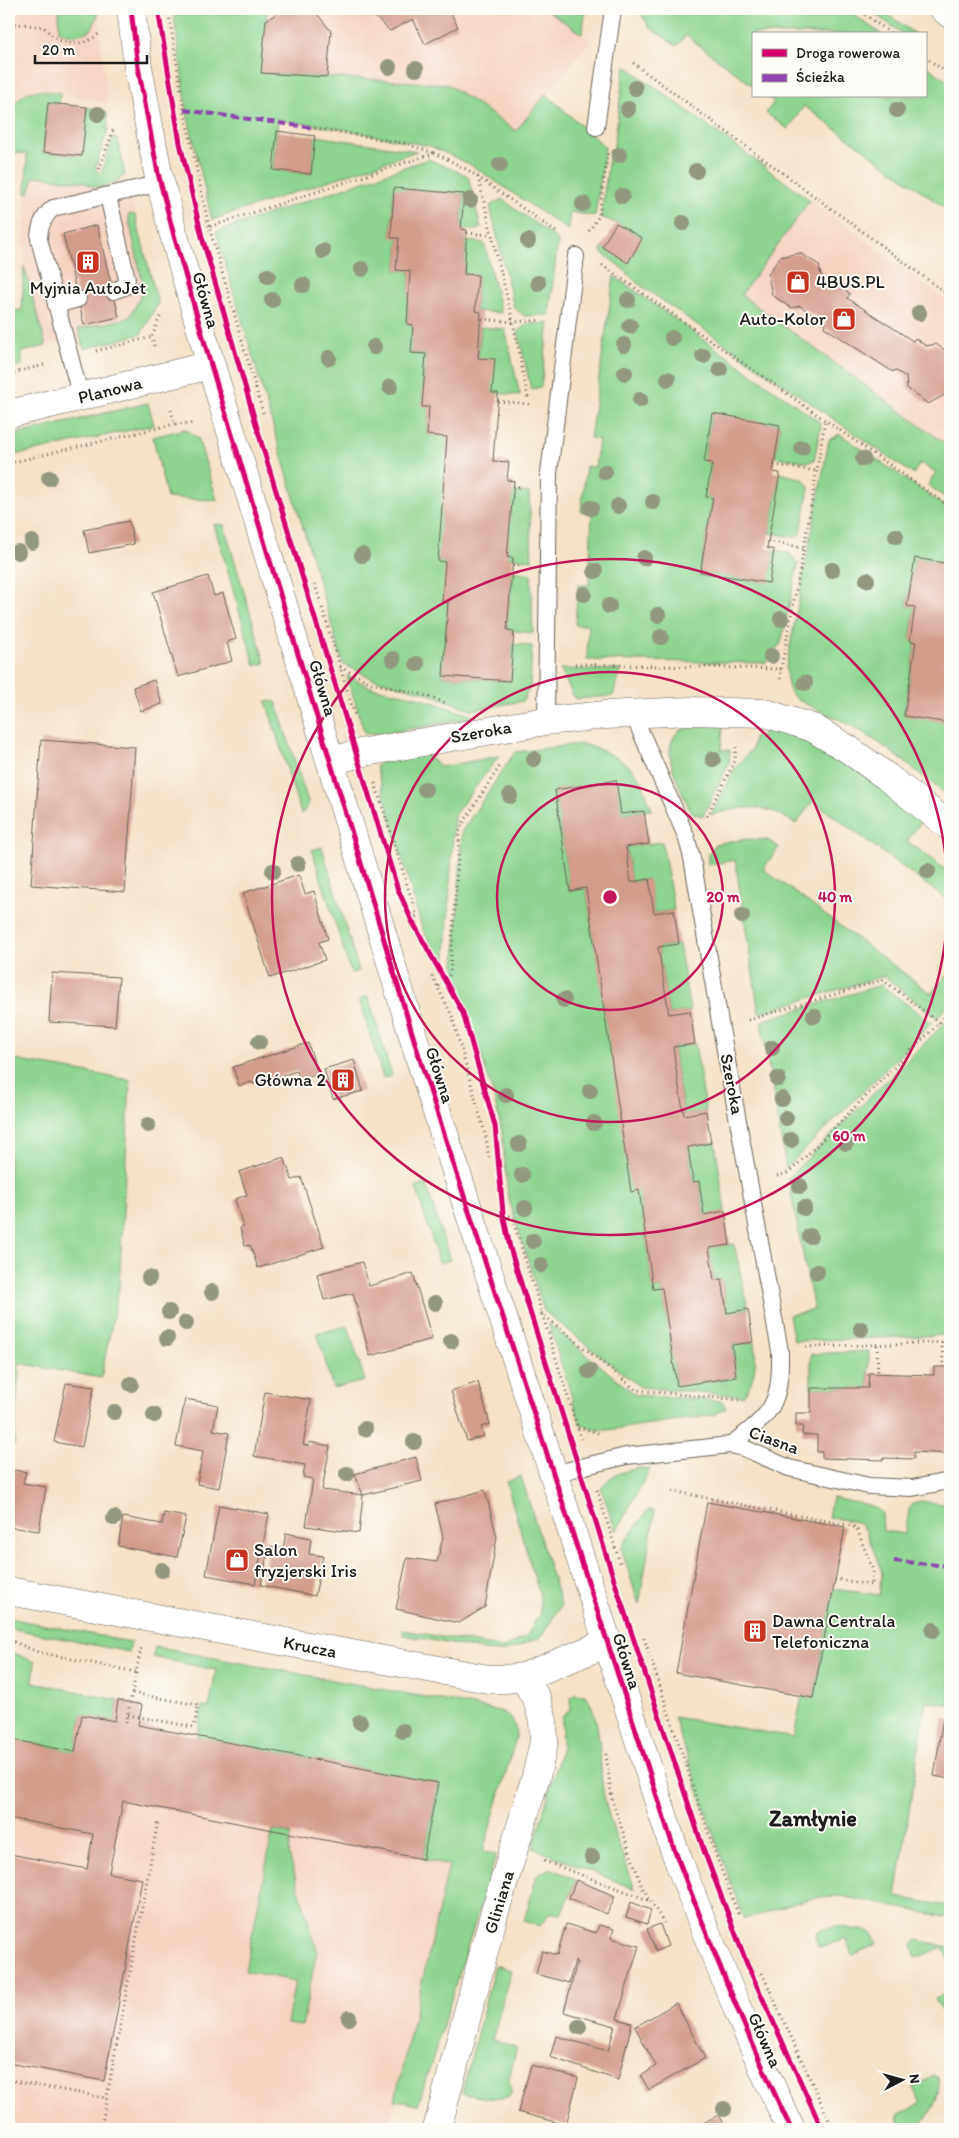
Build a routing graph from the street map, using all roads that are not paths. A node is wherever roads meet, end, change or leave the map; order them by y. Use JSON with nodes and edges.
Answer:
{"nodes":[{"id":1,"x":130,"y":9,"type":"edge"},
{"id":2,"x":613,"y":9,"type":"edge"},
{"id":3,"x":944,"y":9,"type":"edge"},
{"id":4,"x":950,"y":14,"type":"edge"},
{"id":5,"x":596,"y":127,"type":"road end"},
{"id":6,"x":161,"y":183,"type":"junction"},
{"id":7,"x":108,"y":196,"type":"junction"},
{"id":8,"x":577,"y":252,"type":"road end"},
{"id":9,"x":113,"y":291,"type":"dead end"},
{"id":10,"x":78,"y":299,"type":"dead end"},
{"id":11,"x":56,"y":305,"type":"junction"},
{"id":12,"x":211,"y":365,"type":"junction"},
{"id":13,"x":81,"y":398,"type":"junction"},
{"id":14,"x":9,"y":414,"type":"edge"},
{"id":15,"x":633,"y":714,"type":"junction"},
{"id":16,"x":546,"y":721,"type":"junction"},
{"id":17,"x":331,"y":761,"type":"junction"},
{"id":18,"x":950,"y":827,"type":"edge"},
{"id":19,"x":730,"y":1445,"type":"junction"},
{"id":20,"x":553,"y":1474,"type":"junction"},
{"id":21,"x":950,"y":1481,"type":"edge"},
{"id":22,"x":9,"y":1591,"type":"edge"},
{"id":23,"x":607,"y":1644,"type":"junction"},
{"id":24,"x":524,"y":1677,"type":"junction"},
{"id":25,"x":436,"y":2129,"type":"edge"},
{"id":26,"x":791,"y":2129,"type":"edge"}],
"edges":[{"from":1,"to":6,"type":"street","name":"Główna"},
{"from":2,"to":5,"type":"lane"},
{"from":3,"to":4,"type":"street"},
{"from":6,"to":7,"type":"lane"},
{"from":6,"to":12,"type":"street","name":"Główna"},
{"from":7,"to":9,"type":"lane"},
{"from":7,"to":11,"type":"lane"},
{"from":8,"to":16,"type":"lane"},
{"from":10,"to":11,"type":"lane"},
{"from":11,"to":13,"type":"lane"},
{"from":12,"to":13,"type":"street","name":"Planowa"},
{"from":12,"to":17,"type":"street","name":"Główna"},
{"from":13,"to":14,"type":"street","name":"Planowa"},
{"from":15,"to":16,"type":"street","name":"Szeroka"},
{"from":15,"to":18,"type":"street","name":"Szeroka"},
{"from":15,"to":19,"type":"lane","name":"Szeroka"},
{"from":16,"to":17,"type":"street","name":"Szeroka"},
{"from":17,"to":20,"type":"street","name":"Główna"},
{"from":19,"to":20,"type":"lane","name":"Ciasna"},
{"from":19,"to":21,"type":"lane","name":"Ciasna"},
{"from":20,"to":23,"type":"street","name":"Główna"},
{"from":22,"to":24,"type":"street","name":"Krucza"},
{"from":23,"to":24,"type":"street","name":"Krucza"},
{"from":23,"to":26,"type":"street","name":"Główna"},
{"from":24,"to":25,"type":"street","name":"Gliniana"}]}
